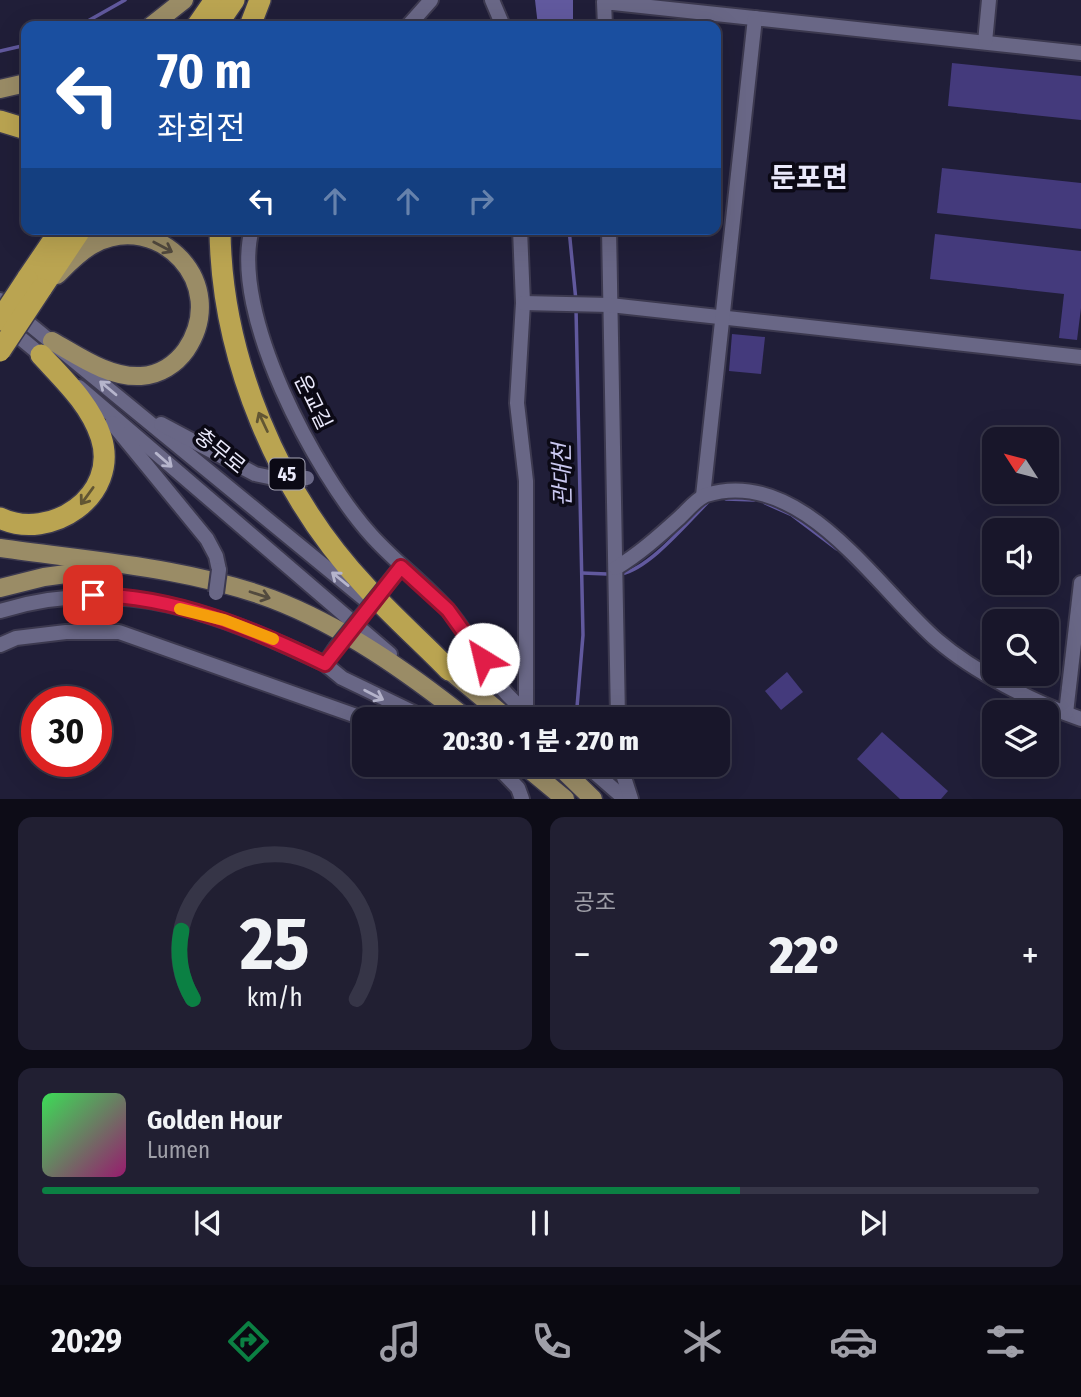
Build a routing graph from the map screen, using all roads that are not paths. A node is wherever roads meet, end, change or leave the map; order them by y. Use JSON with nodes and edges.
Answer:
{"nodes":[{"id":1,"x":184,"y":0,"type":"edge"},
{"id":2,"x":215,"y":0,"type":"edge"},
{"id":3,"x":233,"y":0,"type":"edge"},
{"id":4,"x":260,"y":0,"type":"edge"},
{"id":5,"x":431,"y":0,"type":"edge"},
{"id":6,"x":492,"y":0,"type":"edge"},
{"id":7,"x":989,"y":0,"type":"edge"},
{"id":8,"x":755,"y":18,"type":"junction"},
{"id":9,"x":157,"y":21,"type":"edge"},
{"id":10,"x":200,"y":21,"type":"edge"},
{"id":11,"x":219,"y":21,"type":"edge"},
{"id":12,"x":252,"y":21,"type":"edge"},
{"id":13,"x":412,"y":21,"type":"edge"},
{"id":14,"x":501,"y":21,"type":"edge"},
{"id":15,"x":605,"y":21,"type":"edge"},
{"id":16,"x":985,"y":36,"type":"junction"},
{"id":17,"x":1081,"y":53,"type":"edge"},
{"id":18,"x":21,"y":84,"type":"edge"},
{"id":19,"x":0,"y":89,"type":"edge"},
{"id":20,"x":0,"y":121,"type":"edge"},
{"id":21,"x":21,"y":127,"type":"edge"},
{"id":22,"x":52,"y":235,"type":"edge"},
{"id":23,"x":58,"y":235,"type":"edge"},
{"id":24,"x":76,"y":235,"type":"edge"},
{"id":25,"x":220,"y":235,"type":"edge"},
{"id":26,"x":252,"y":235,"type":"edge"},
{"id":27,"x":521,"y":235,"type":"edge"},
{"id":28,"x":609,"y":235,"type":"edge"},
{"id":29,"x":34,"y":284,"type":"junction"},
{"id":30,"x":0,"y":300,"type":"edge"},
{"id":31,"x":530,"y":304,"type":"junction"},
{"id":32,"x":607,"y":304,"type":"junction"},
{"id":33,"x":721,"y":316,"type":"junction"},
{"id":34,"x":0,"y":320,"type":"edge"},
{"id":35,"x":46,"y":348,"type":"junction"},
{"id":36,"x":0,"y":351,"type":"edge"},
{"id":37,"x":1081,"y":357,"type":"edge"},
{"id":38,"x":94,"y":400,"type":"junction"},
{"id":39,"x":133,"y":409,"type":"junction"},
{"id":40,"x":323,"y":467,"type":"junction"},
{"id":41,"x":704,"y":496,"type":"junction"},
{"id":42,"x":0,"y":517,"type":"edge"},
{"id":43,"x":0,"y":548,"type":"edge"},
{"id":44,"x":401,"y":567,"type":"junction"},
{"id":45,"x":616,"y":568,"type":"junction"},
{"id":46,"x":165,"y":571,"type":"junction"},
{"id":47,"x":1081,"y":583,"type":"edge"},
{"id":48,"x":0,"y":588,"type":"edge"},
{"id":49,"x":0,"y":611,"type":"edge"},
{"id":50,"x":212,"y":617,"type":"junction"},
{"id":51,"x":0,"y":645,"type":"edge"},
{"id":52,"x":325,"y":664,"type":"junction"},
{"id":53,"x":449,"y":670,"type":"junction"},
{"id":54,"x":436,"y":694,"type":"junction"},
{"id":55,"x":402,"y":707,"type":"edge"},
{"id":56,"x":452,"y":707,"type":"edge"},
{"id":57,"x":494,"y":707,"type":"edge"},
{"id":58,"x":520,"y":707,"type":"edge"},
{"id":59,"x":529,"y":707,"type":"edge"},
{"id":60,"x":618,"y":707,"type":"edge"},
{"id":61,"x":1066,"y":713,"type":"junction"},
{"id":62,"x":352,"y":714,"type":"edge"},
{"id":63,"x":1081,"y":719,"type":"edge"},
{"id":64,"x":507,"y":777,"type":"edge"},
{"id":65,"x":539,"y":777,"type":"edge"},
{"id":66,"x":570,"y":777,"type":"edge"},
{"id":67,"x":600,"y":777,"type":"edge"},
{"id":68,"x":624,"y":777,"type":"edge"},
{"id":69,"x":621,"y":795,"type":"edge"},
{"id":70,"x":522,"y":799,"type":"edge"},
{"id":71,"x":565,"y":799,"type":"edge"},
{"id":72,"x":593,"y":799,"type":"edge"},
{"id":73,"x":631,"y":799,"type":"edge"}],
"edges":[{"from":1,"to":9,"type":"main road"},
{"from":2,"to":10,"type":"highway"},
{"from":3,"to":11,"type":"highway"},
{"from":4,"to":12,"type":"highway"},
{"from":5,"to":13,"type":"street"},
{"from":6,"to":14,"type":"street"},
{"from":7,"to":16,"type":"street"},
{"from":8,"to":15,"type":"street"},
{"from":8,"to":16,"type":"street"},
{"from":8,"to":33,"type":"street"},
{"from":16,"to":17,"type":"street"},
{"from":18,"to":19,"type":"main road"},
{"from":20,"to":21,"type":"highway"},
{"from":22,"to":29,"type":"highway"},
{"from":23,"to":29,"type":"highway"},
{"from":24,"to":29,"type":"highway"},
{"from":53,"to":25,"type":"highway","number":"45","one_way":true},
{"from":26,"to":40,"type":"street","name":"운교길"},
{"from":27,"to":31,"type":"street"},
{"from":28,"to":32,"type":"street"},
{"from":29,"to":34,"type":"highway","bridge":true},
{"from":29,"to":35,"type":"main road","one_way":true},
{"from":29,"to":36,"type":"highway","bridge":true},
{"from":30,"to":35,"type":"street","name":"충무로"},
{"from":31,"to":32,"type":"street"},
{"from":31,"to":59,"type":"street"},
{"from":32,"to":33,"type":"street"},
{"from":32,"to":45,"type":"street"},
{"from":33,"to":37,"type":"street"},
{"from":33,"to":41,"type":"street"},
{"from":34,"to":35,"type":"street","name":"충무로"},
{"from":35,"to":38,"type":"street","name":"충무로"},
{"from":39,"to":35,"type":"street","name":"충무로","one_way":true},
{"from":35,"to":42,"type":"highway","one_way":true},
{"from":38,"to":50,"type":"street","bridge":true},
{"from":38,"to":54,"type":"street","name":"충무로","one_way":true},
{"from":39,"to":40,"type":"street","bridge":true},
{"from":53,"to":39,"type":"street","name":"충무로","one_way":true},
{"from":40,"to":44,"type":"street","name":"운교길"},
{"from":41,"to":45,"type":"street"},
{"from":41,"to":61,"type":"street"},
{"from":43,"to":46,"type":"main road"},
{"from":44,"to":52,"type":"street","bridge":true},
{"from":44,"to":58,"type":"street","name":"운교길"},
{"from":45,"to":60,"type":"street"},
{"from":46,"to":48,"type":"main road"},
{"from":46,"to":54,"type":"main road","one_way":true},
{"from":47,"to":61,"type":"street"},
{"from":49,"to":50,"type":"street"},
{"from":50,"to":52,"type":"street"},
{"from":51,"to":62,"type":"street"},
{"from":52,"to":55,"type":"street","one_way":true},
{"from":53,"to":57,"type":"main road","name":"충무로","number":"45"},
{"from":54,"to":56,"type":"main road","name":"충무로"},
{"from":61,"to":63,"type":"street"},
{"from":64,"to":70,"type":"street"},
{"from":65,"to":71,"type":"main road"},
{"from":66,"to":72,"type":"main road"},
{"from":67,"to":69,"type":"street"},
{"from":68,"to":73,"type":"street"}]}
